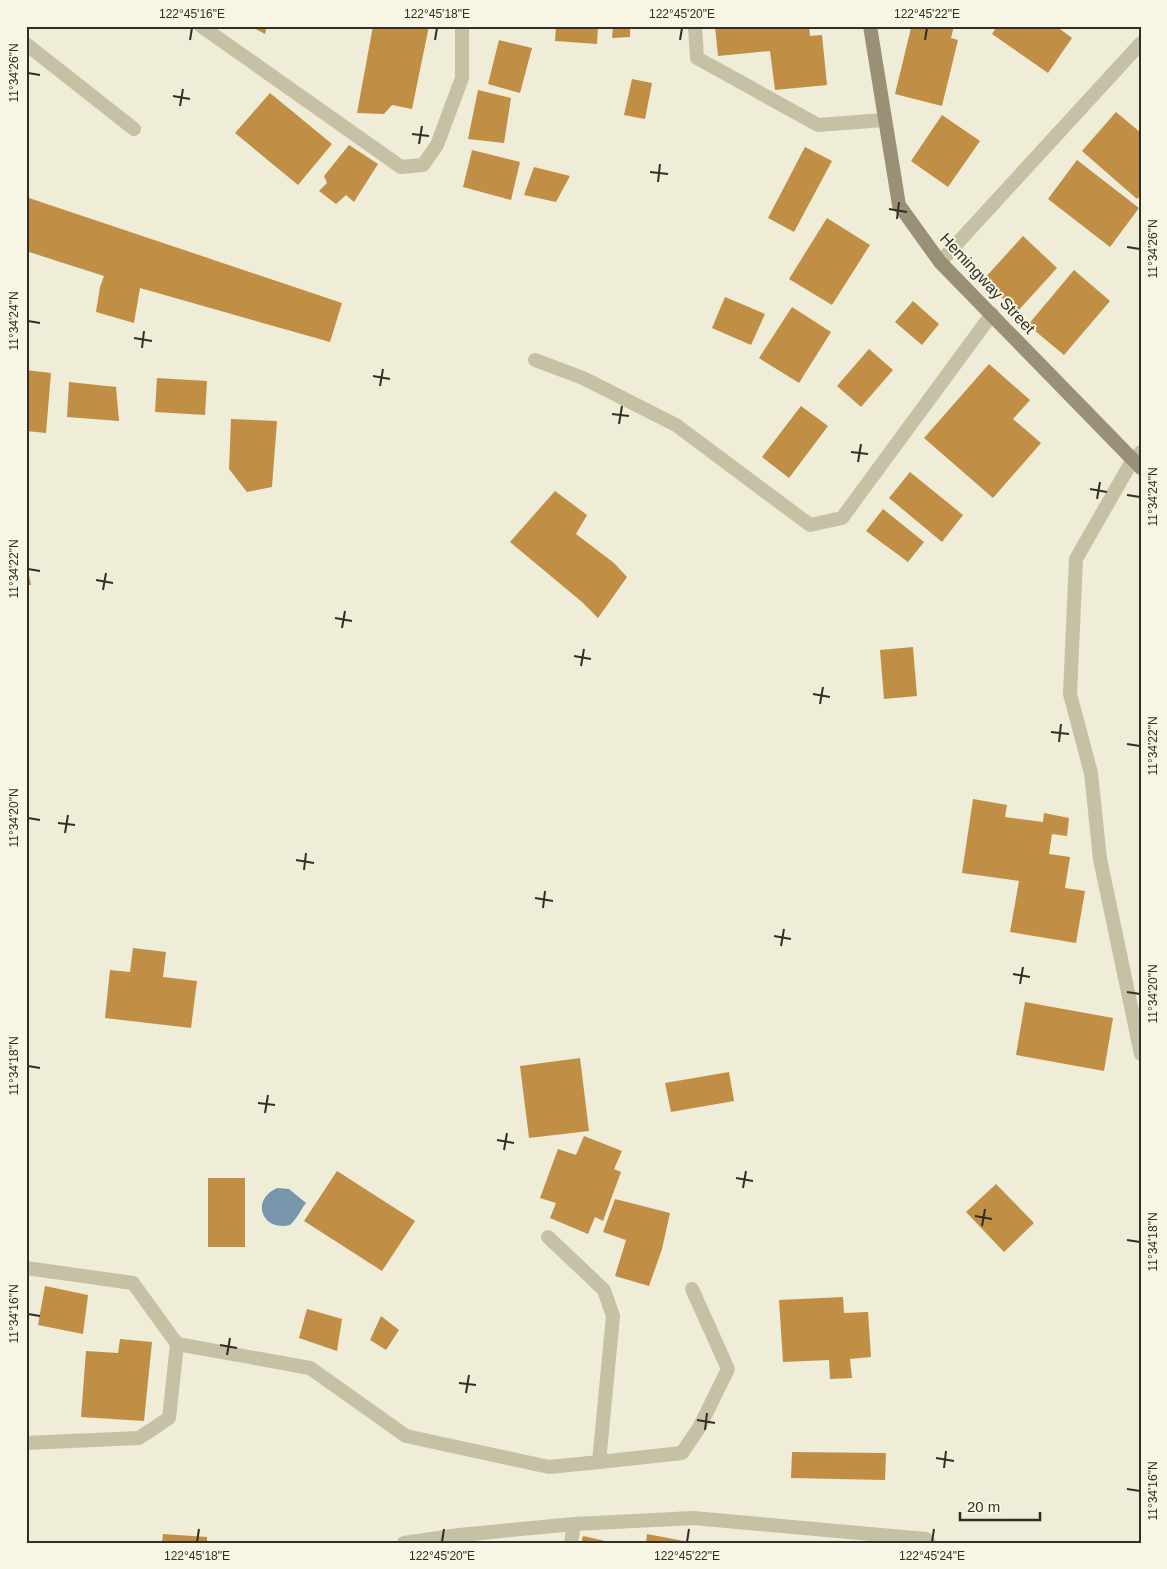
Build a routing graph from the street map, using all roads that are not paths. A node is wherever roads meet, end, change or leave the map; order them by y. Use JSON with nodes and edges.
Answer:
{"nodes":[{"id":1,"x":201,"y":26,"type":"edge"},
{"id":2,"x":462,"y":26,"type":"edge"},
{"id":3,"x":695,"y":26,"type":"edge"},
{"id":4,"x":870,"y":26,"type":"edge"},
{"id":5,"x":1141,"y":43,"type":"edge"},
{"id":6,"x":26,"y":44,"type":"edge"},
{"id":7,"x":884,"y":120,"type":"junction"},
{"id":8,"x":134,"y":129,"type":"dead end"},
{"id":9,"x":940,"y":262,"type":"junction"},
{"id":10,"x":992,"y":314,"type":"junction"},
{"id":11,"x":535,"y":360,"type":"dead end"},
{"id":12,"x":1138,"y":460,"type":"edge"},
{"id":13,"x":1141,"y":1054,"type":"edge"},
{"id":14,"x":548,"y":1237,"type":"dead end"},
{"id":15,"x":26,"y":1268,"type":"edge"},
{"id":16,"x":692,"y":1289,"type":"dead end"},
{"id":17,"x":177,"y":1344,"type":"junction"},
{"id":18,"x":26,"y":1443,"type":"edge"},
{"id":19,"x":599,"y":1462,"type":"junction"},
{"id":20,"x":574,"y":1524,"type":"junction"},
{"id":21,"x":459,"y":1535,"type":"junction"},
{"id":22,"x":404,"y":1543,"type":"edge"},
{"id":23,"x":473,"y":1543,"type":"edge"},
{"id":24,"x":571,"y":1543,"type":"edge"},
{"id":25,"x":929,"y":1543,"type":"edge"}],
"edges":[{"from":1,"to":2,"type":"street"},
{"from":3,"to":7,"type":"street"},
{"from":4,"to":7,"type":"main road","name":"Hemingway Street"},
{"from":5,"to":9,"type":"street"},
{"from":6,"to":8,"type":"street"},
{"from":7,"to":9,"type":"main road","name":"Hemingway Street"},
{"from":9,"to":10,"type":"main road","name":"Hemingway Street"},
{"from":10,"to":11,"type":"street"},
{"from":10,"to":12,"type":"main road","name":"Hemingway Street"},
{"from":12,"to":13,"type":"street"},
{"from":14,"to":19,"type":"street"},
{"from":15,"to":17,"type":"street"},
{"from":16,"to":19,"type":"street"},
{"from":17,"to":18,"type":"street"},
{"from":17,"to":19,"type":"street"},
{"from":20,"to":21,"type":"street"},
{"from":20,"to":24,"type":"street"},
{"from":20,"to":25,"type":"street"},
{"from":21,"to":22,"type":"street"},
{"from":21,"to":23,"type":"street"}]}
